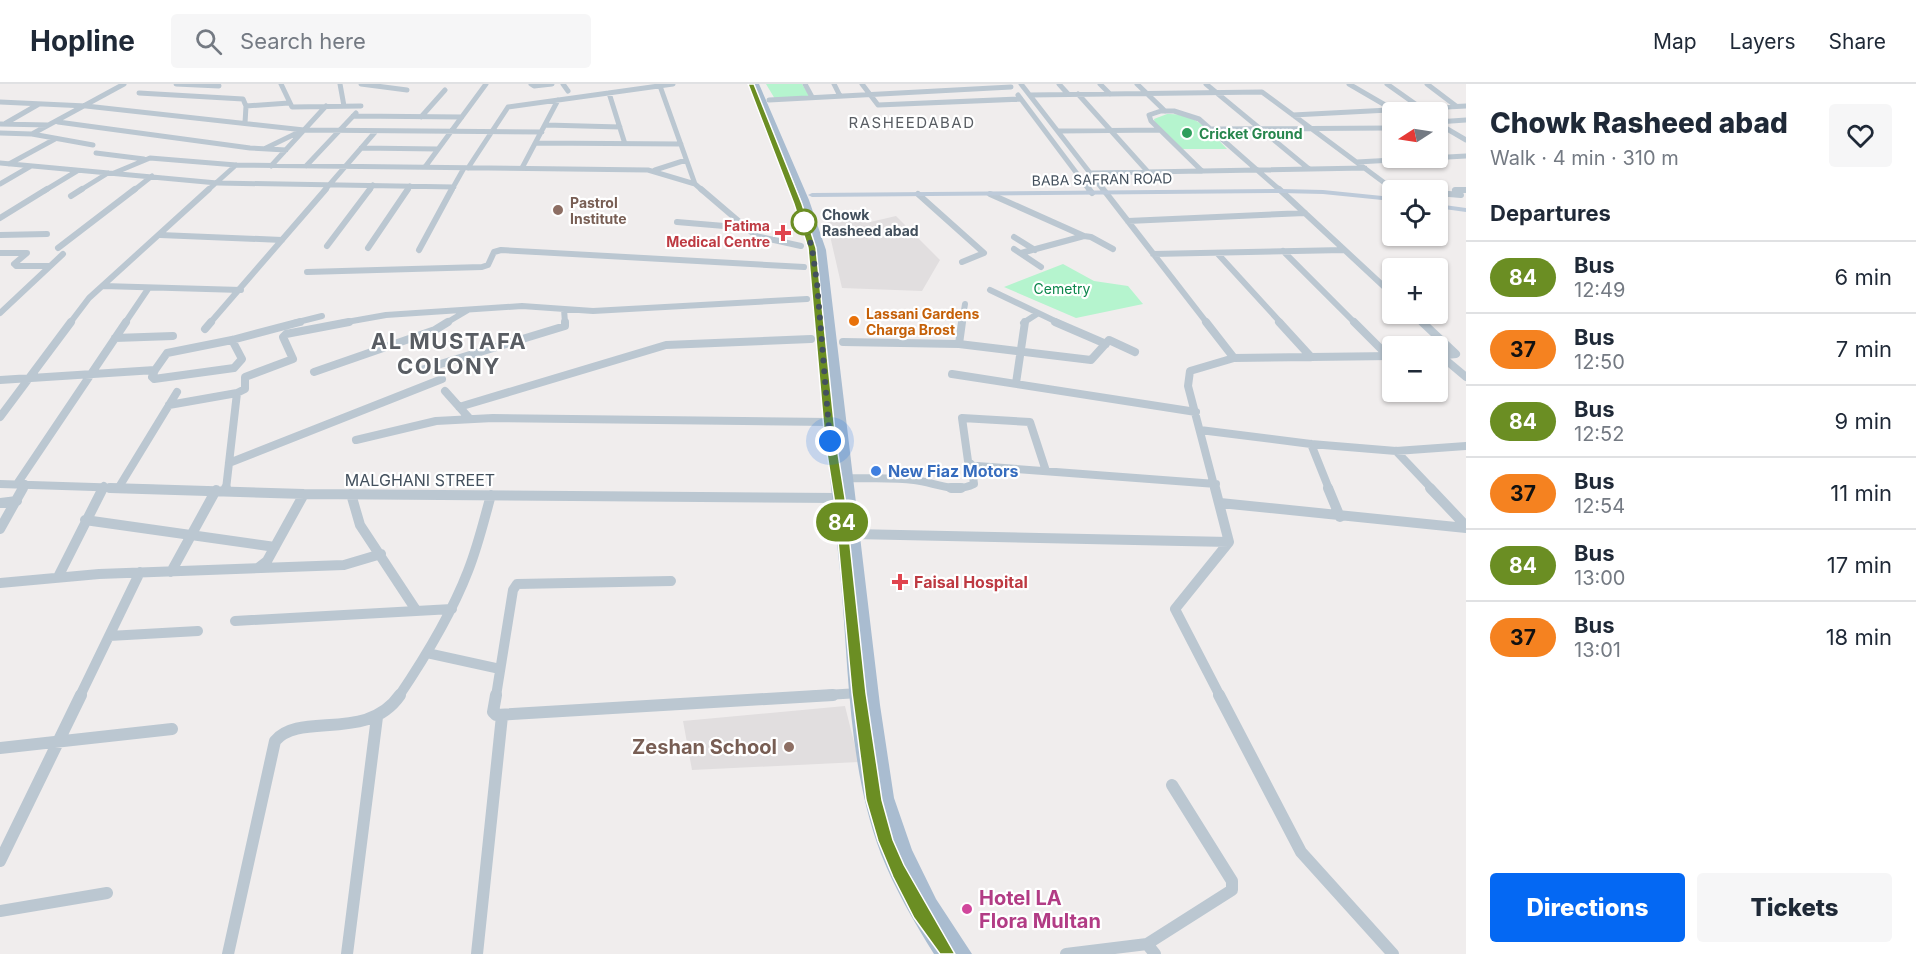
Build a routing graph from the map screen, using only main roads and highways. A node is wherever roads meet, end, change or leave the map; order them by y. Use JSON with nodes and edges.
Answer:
{"nodes":[{"id":1,"x":751,"y":84,"type":"edge"},
{"id":2,"x":756,"y":84,"type":"edge"},
{"id":3,"x":812,"y":195,"type":"dead end"},
{"id":4,"x":1382,"y":199,"type":"edge"},
{"id":5,"x":1448,"y":208,"type":"edge"},
{"id":6,"x":1466,"y":210,"type":"edge"},
{"id":7,"x":946,"y":954,"type":"edge"},
{"id":8,"x":962,"y":954,"type":"edge"}],
"edges":[{"from":1,"to":7,"type":"main road"},
{"from":2,"to":8,"type":"main road"},
{"from":3,"to":4,"type":"main road","name":"BABA SAFRAN ROAD"},
{"from":5,"to":6,"type":"main road"}]}
